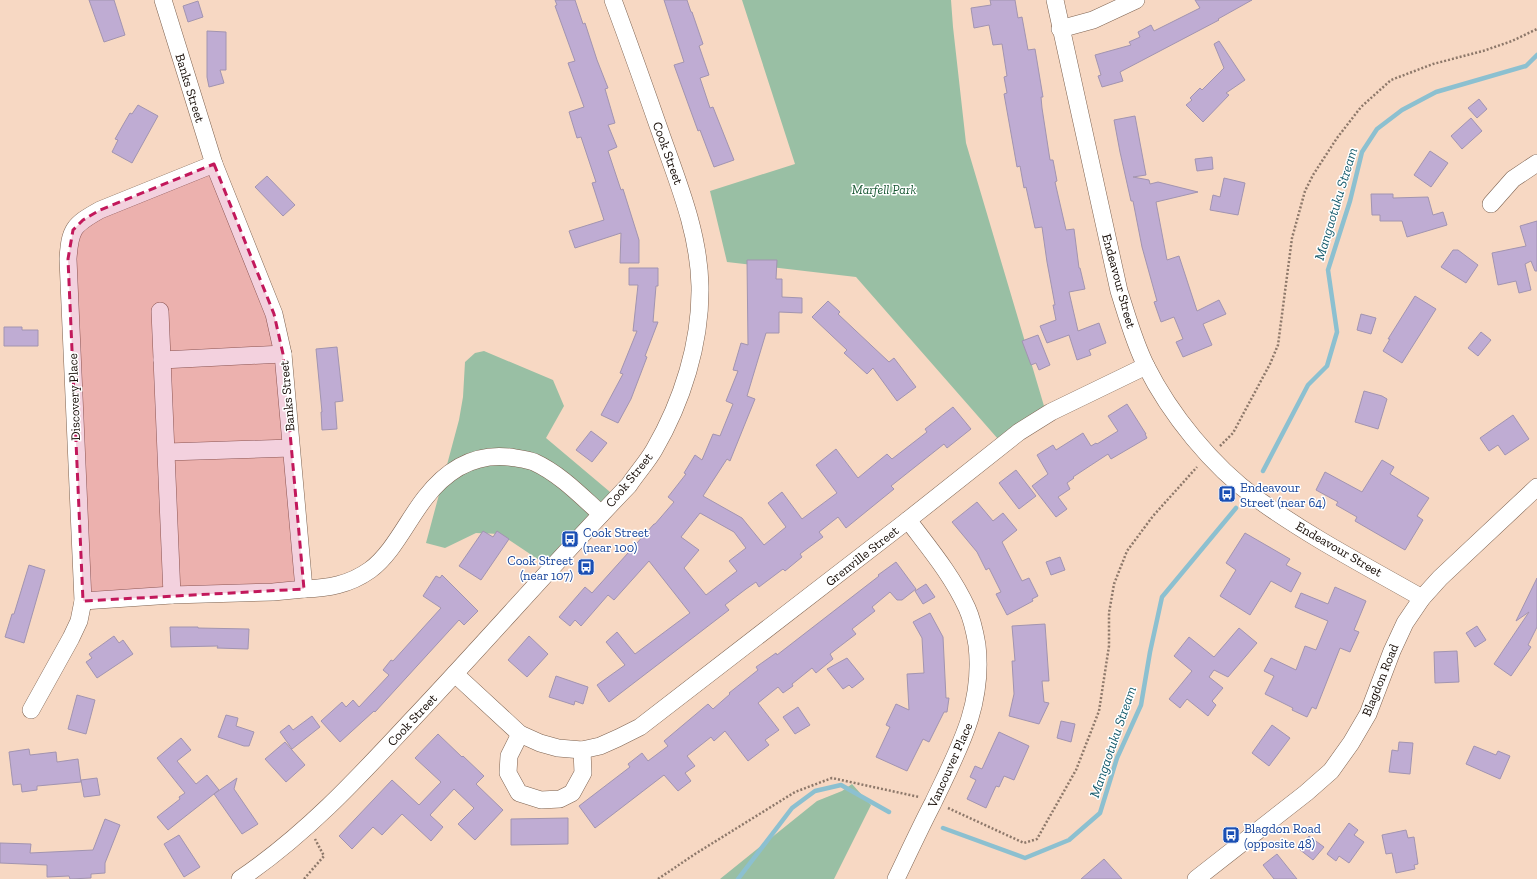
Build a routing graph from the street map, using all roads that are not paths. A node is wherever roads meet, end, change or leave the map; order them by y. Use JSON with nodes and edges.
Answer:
{"nodes":[{"id":1,"x":162,"y":0,"type":"edge"},
{"id":2,"x":613,"y":0,"type":"edge"},
{"id":3,"x":1055,"y":0,"type":"edge"},
{"id":4,"x":1136,"y":0,"type":"edge"},
{"id":5,"x":1060,"y":29,"type":"junction"},
{"id":6,"x":1537,"y":163,"type":"edge"},
{"id":7,"x":214,"y":164,"type":"junction"},
{"id":8,"x":1491,"y":204,"type":"dead end"},
{"id":9,"x":160,"y":311,"type":"dead end"},
{"id":10,"x":283,"y":354,"type":"junction"},
{"id":11,"x":162,"y":360,"type":"junction"},
{"id":12,"x":1146,"y":366,"type":"junction"},
{"id":13,"x":291,"y":448,"type":"junction"},
{"id":14,"x":166,"y":452,"type":"junction"},
{"id":15,"x":1537,"y":487,"type":"edge"},
{"id":16,"x":600,"y":514,"type":"junction"},
{"id":17,"x":908,"y":520,"type":"junction"},
{"id":18,"x":304,"y":589,"type":"junction"},
{"id":19,"x":172,"y":596,"type":"junction"},
{"id":20,"x":1422,"y":598,"type":"junction"},
{"id":21,"x":83,"y":601,"type":"junction"},
{"id":22,"x":455,"y":674,"type":"junction"},
{"id":23,"x":31,"y":710,"type":"dead end"},
{"id":24,"x":520,"y":734,"type":"junction"},
{"id":25,"x":582,"y":750,"type":"junction"},
{"id":26,"x":240,"y":879,"type":"edge"},
{"id":27,"x":896,"y":879,"type":"edge"},
{"id":28,"x":1196,"y":879,"type":"edge"}],
"edges":[{"from":1,"to":7,"type":"street","name":"Banks Street"},
{"from":2,"to":16,"type":"street","name":"Cook Street"},
{"from":3,"to":5,"type":"street","name":"Endeavour Street"},
{"from":4,"to":5,"type":"street"},
{"from":5,"to":12,"type":"street","name":"Endeavour Street"},
{"from":6,"to":8,"type":"street"},
{"from":7,"to":10,"type":"street","name":"Banks Street"},
{"from":7,"to":21,"type":"street","name":"Discovery Place"},
{"from":9,"to":11,"type":"street"},
{"from":10,"to":11,"type":"street"},
{"from":10,"to":13,"type":"street","name":"Banks Street"},
{"from":11,"to":14,"type":"street"},
{"from":12,"to":17,"type":"street","name":"Grenville Street"},
{"from":12,"to":20,"type":"street","name":"Endeavour Street"},
{"from":13,"to":14,"type":"street"},
{"from":13,"to":18,"type":"street","name":"Banks Street"},
{"from":14,"to":19,"type":"street"},
{"from":15,"to":20,"type":"street","name":"Blagdon Road"},
{"from":16,"to":18,"type":"street"},
{"from":16,"to":22,"type":"street","name":"Cook Street"},
{"from":17,"to":25,"type":"street","name":"Grenville Street"},
{"from":17,"to":27,"type":"street","name":"Vancouver Place"},
{"from":18,"to":19,"type":"street"},
{"from":19,"to":21,"type":"street"},
{"from":20,"to":28,"type":"street","name":"Blagdon Road"},
{"from":21,"to":23,"type":"street","name":"Discovery Place"},
{"from":22,"to":24,"type":"street","name":"Grenville Street"},
{"from":22,"to":26,"type":"street","name":"Cook Street"},
{"from":24,"to":25,"type":"street","name":"Grenville Street"},
{"from":24,"to":25,"type":"street"}]}
